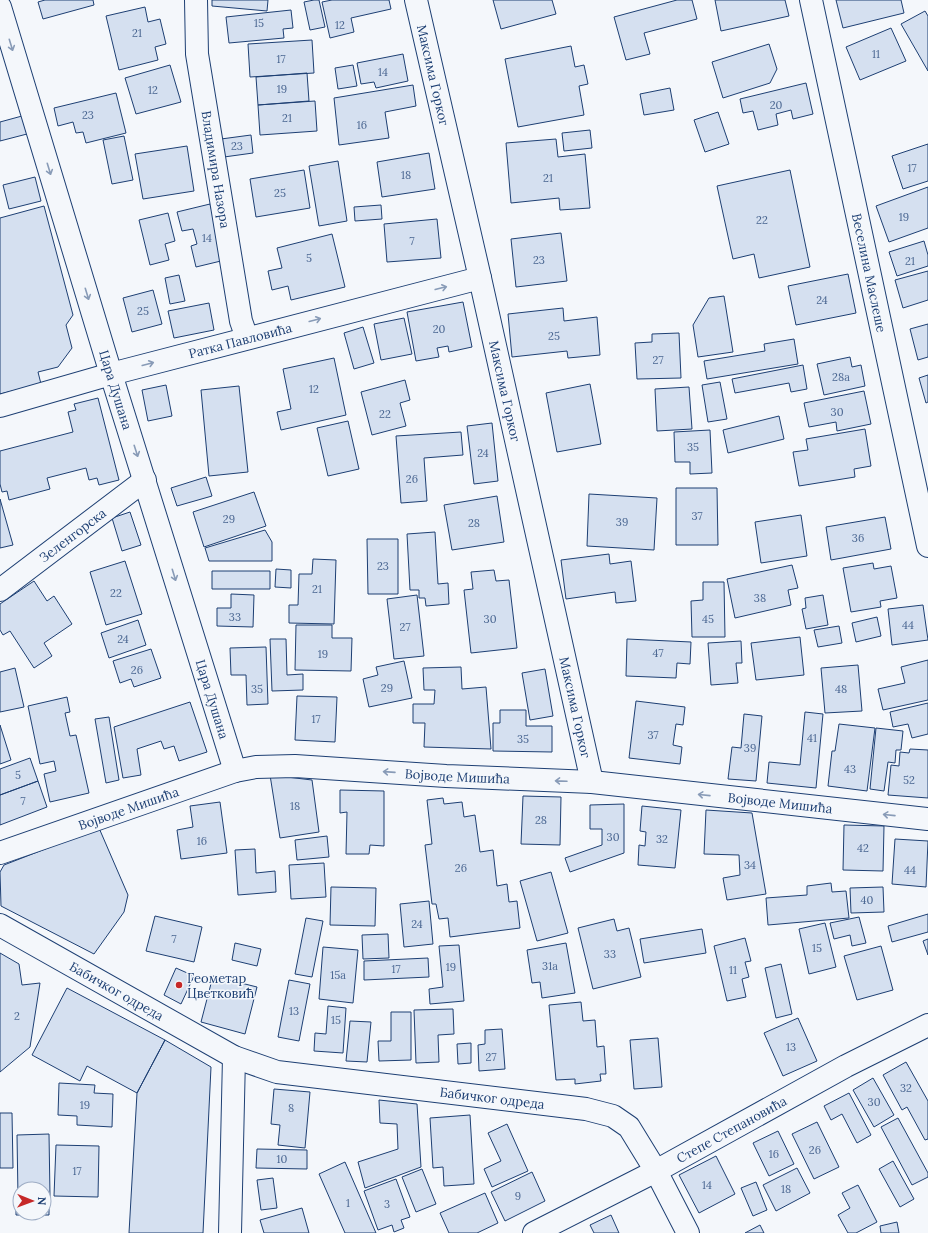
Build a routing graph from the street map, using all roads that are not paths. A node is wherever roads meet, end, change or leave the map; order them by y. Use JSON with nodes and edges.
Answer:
{"nodes":[{"id":1,"x":196,"y":0,"type":"edge"},
{"id":2,"x":416,"y":0,"type":"edge"},
{"id":3,"x":811,"y":0,"type":"edge"},
{"id":4,"x":0,"y":8,"type":"edge"},
{"id":5,"x":480,"y":278,"type":"junction"},
{"id":6,"x":247,"y":338,"type":"junction"},
{"id":7,"x":111,"y":374,"type":"junction"},
{"id":8,"x":0,"y":406,"type":"edge"},
{"id":9,"x":145,"y":480,"type":"junction"},
{"id":10,"x":928,"y":546,"type":"edge"},
{"id":11,"x":0,"y":590,"type":"edge"},
{"id":12,"x":235,"y":771,"type":"junction"},
{"id":13,"x":592,"y":782,"type":"junction"},
{"id":14,"x":928,"y":819,"type":"edge"},
{"id":15,"x":0,"y":853,"type":"edge"},
{"id":16,"x":0,"y":925,"type":"edge"},
{"id":17,"x":928,"y":1025,"type":"edge"},
{"id":18,"x":234,"y":1057,"type":"junction"},
{"id":19,"x":656,"y":1171,"type":"junction"},
{"id":20,"x":230,"y":1233,"type":"edge"},
{"id":21,"x":534,"y":1233,"type":"edge"},
{"id":22,"x":688,"y":1233,"type":"edge"}],
"edges":[{"from":1,"to":6,"type":"street","name":"Владимира Назора"},
{"from":2,"to":5,"type":"street","name":"Максима Горког"},
{"from":3,"to":10,"type":"street","name":"Веселина Маслеше"},
{"from":4,"to":7,"type":"street","name":"Цара Душана","one_way":true},
{"from":6,"to":5,"type":"street","name":"Ратка Павловића","one_way":true},
{"from":5,"to":13,"type":"street","name":"Максима Горког"},
{"from":7,"to":6,"type":"street","name":"Ратка Павловића","one_way":true},
{"from":7,"to":8,"type":"street","name":"Ратка Павловића"},
{"from":7,"to":9,"type":"street","name":"Цара Душана","one_way":true},
{"from":9,"to":11,"type":"street","name":"Зеленгорска"},
{"from":9,"to":12,"type":"street","name":"Цара Душана","one_way":true},
{"from":13,"to":12,"type":"street","name":"Војводе Мишића","one_way":true},
{"from":12,"to":15,"type":"street","name":"Војводе Мишића"},
{"from":14,"to":13,"type":"street","name":"Војводе Мишића","one_way":true},
{"from":16,"to":18,"type":"street","name":"Бабичког одреда"},
{"from":17,"to":19,"type":"street","name":"Степе Степановића"},
{"from":18,"to":19,"type":"street","name":"Бабичког одреда"},
{"from":18,"to":20,"type":"street"},
{"from":19,"to":21,"type":"street","name":"Степе Степановића"},
{"from":19,"to":22,"type":"street","name":"Бабичког одреда"}]}
